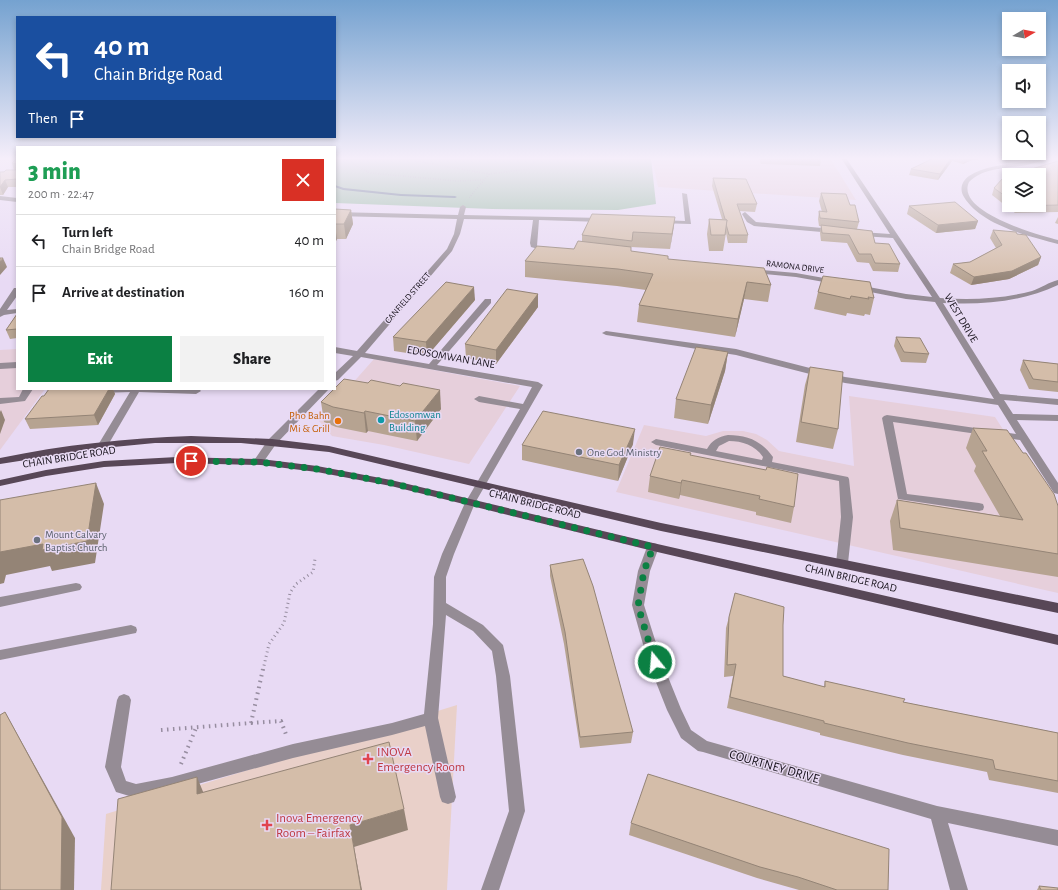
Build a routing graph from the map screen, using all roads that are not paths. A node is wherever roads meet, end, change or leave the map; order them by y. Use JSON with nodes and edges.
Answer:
{"nodes":[{"id":1,"x":685,"y":200,"type":"edge"},
{"id":2,"x":870,"y":200,"type":"edge"},
{"id":3,"x":968,"y":200,"type":"edge"},
{"id":4,"x":463,"y":207,"type":"road end"},
{"id":5,"x":336,"y":214,"type":"edge"},
{"id":6,"x":745,"y":214,"type":"edge"},
{"id":7,"x":462,"y":217,"type":"junction"},
{"id":8,"x":536,"y":218,"type":"junction"},
{"id":9,"x":612,"y":220,"type":"edge"},
{"id":10,"x":650,"y":222,"type":"edge"},
{"id":11,"x":838,"y":232,"type":"edge"},
{"id":12,"x":854,"y":233,"type":"edge"},
{"id":13,"x":894,"y":236,"type":"junction"},
{"id":14,"x":1058,"y":242,"type":"edge"},
{"id":15,"x":557,"y":251,"type":"edge"},
{"id":16,"x":747,"y":270,"type":"edge"},
{"id":17,"x":1058,"y":282,"type":"edge"},
{"id":18,"x":1046,"y":288,"type":"junction"},
{"id":19,"x":16,"y":292,"type":"edge"},
{"id":20,"x":1058,"y":292,"type":"edge"},
{"id":21,"x":488,"y":301,"type":"dead end"},
{"id":22,"x":938,"y":301,"type":"junction"},
{"id":23,"x":16,"y":311,"type":"edge"},
{"id":24,"x":1,"y":314,"type":"edge"},
{"id":25,"x":606,"y":333,"type":"dead end"},
{"id":26,"x":336,"y":350,"type":"edge"},
{"id":27,"x":360,"y":353,"type":"junction"},
{"id":28,"x":16,"y":365,"type":"edge"},
{"id":29,"x":0,"y":366,"type":"edge"},
{"id":30,"x":432,"y":366,"type":"junction"},
{"id":31,"x":336,"y":377,"type":"edge"},
{"id":32,"x":27,"y":390,"type":"edge"},
{"id":33,"x":114,"y":390,"type":"edge"},
{"id":34,"x":135,"y":390,"type":"edge"},
{"id":35,"x":166,"y":390,"type":"edge"},
{"id":36,"x":323,"y":390,"type":"edge"},
{"id":37,"x":92,"y":391,"type":"edge"},
{"id":38,"x":196,"y":391,"type":"dead end"},
{"id":39,"x":479,"y":399,"type":"dead end"},
{"id":40,"x":999,"y":400,"type":"junction"},
{"id":41,"x":0,"y":401,"type":"edge"},
{"id":42,"x":1058,"y":402,"type":"edge"},
{"id":43,"x":525,"y":407,"type":"junction"},
{"id":44,"x":1010,"y":417,"type":"junction"},
{"id":45,"x":1058,"y":418,"type":"edge"},
{"id":46,"x":1024,"y":438,"type":"junction"},
{"id":47,"x":272,"y":442,"type":"junction"},
{"id":48,"x":656,"y":442,"type":"dead end"},
{"id":49,"x":103,"y":445,"type":"junction"},
{"id":50,"x":710,"y":453,"type":"junction"},
{"id":51,"x":0,"y":461,"type":"edge"},
{"id":52,"x":258,"y":462,"type":"junction"},
{"id":53,"x":767,"y":464,"type":"junction"},
{"id":54,"x":0,"y":483,"type":"edge"},
{"id":55,"x":480,"y":484,"type":"junction"},
{"id":56,"x":1058,"y":492,"type":"edge"},
{"id":57,"x":470,"y":503,"type":"junction"},
{"id":58,"x":979,"y":507,"type":"dead end"},
{"id":59,"x":653,"y":547,"type":"junction"},
{"id":60,"x":842,"y":563,"type":"junction"},
{"id":61,"x":76,"y":587,"type":"dead end"},
{"id":62,"x":0,"y":602,"type":"edge"},
{"id":63,"x":439,"y":605,"type":"junction"},
{"id":64,"x":1058,"y":608,"type":"edge"},
{"id":65,"x":131,"y":630,"type":"dead end"},
{"id":66,"x":1058,"y":640,"type":"edge"},
{"id":67,"x":0,"y":655,"type":"edge"},
{"id":68,"x":124,"y":700,"type":"dead end"},
{"id":69,"x":431,"y":718,"type":"junction"},
{"id":70,"x":448,"y":797,"type":"dead end"},
{"id":71,"x":937,"y":813,"type":"junction"},
{"id":72,"x":1058,"y":838,"type":"edge"},
{"id":73,"x":490,"y":890,"type":"edge"},
{"id":74,"x":959,"y":890,"type":"edge"}],
"edges":[{"from":1,"to":10,"type":"street"},
{"from":2,"to":13,"type":"street","name":"WEST DRIVE"},
{"from":3,"to":14,"type":"street"},
{"from":4,"to":7,"type":"street","name":"CANFIELD STREET"},
{"from":5,"to":7,"type":"street"},
{"from":6,"to":11,"type":"street"},
{"from":7,"to":8,"type":"street"},
{"from":7,"to":27,"type":"street","name":"CANFIELD STREET"},
{"from":8,"to":9,"type":"street"},
{"from":8,"to":15,"type":"street"},
{"from":12,"to":13,"type":"street"},
{"from":13,"to":22,"type":"street","name":"WEST DRIVE"},
{"from":16,"to":22,"type":"street","name":"RAMONA DRIVE"},
{"from":17,"to":18,"type":"street","name":"RAMONA DRIVE"},
{"from":18,"to":20,"type":"street"},
{"from":18,"to":22,"type":"street","name":"RAMONA DRIVE"},
{"from":19,"to":24,"type":"street"},
{"from":21,"to":30,"type":"street"},
{"from":22,"to":40,"type":"street","name":"WEST DRIVE"},
{"from":23,"to":24,"type":"street"},
{"from":25,"to":40,"type":"street"},
{"from":26,"to":27,"type":"street","name":"EDOSOMWAN LANE"},
{"from":27,"to":30,"type":"street","name":"EDOSOMWAN LANE"},
{"from":27,"to":31,"type":"street","name":"CANFIELD STREET"},
{"from":28,"to":29,"type":"street"},
{"from":30,"to":43,"type":"street","name":"EDOSOMWAN LANE"},
{"from":32,"to":41,"type":"street"},
{"from":33,"to":37,"type":"street"},
{"from":34,"to":49,"type":"street"},
{"from":35,"to":38,"type":"street"},
{"from":36,"to":47,"type":"street"},
{"from":39,"to":43,"type":"street"},
{"from":40,"to":42,"type":"street"},
{"from":40,"to":44,"type":"street","name":"WEST DRIVE"},
{"from":43,"to":55,"type":"street"},
{"from":44,"to":45,"type":"street"},
{"from":44,"to":46,"type":"street","name":"WEST DRIVE"},
{"from":46,"to":56,"type":"street","name":"WEST DRIVE"},
{"from":46,"to":58,"type":"street"},
{"from":47,"to":49,"type":"main road","name":"CHAIN BRIDGE ROAD"},
{"from":47,"to":52,"type":"street"},
{"from":47,"to":55,"type":"main road","name":"CHAIN BRIDGE ROAD"},
{"from":48,"to":50,"type":"street"},
{"from":49,"to":51,"type":"main road","name":"CHAIN BRIDGE ROAD"},
{"from":50,"to":53,"type":"street"},
{"from":50,"to":53,"type":"street"},
{"from":52,"to":54,"type":"main road","name":"CHAIN BRIDGE ROAD"},
{"from":52,"to":57,"type":"main road","name":"CHAIN BRIDGE ROAD"},
{"from":53,"to":60,"type":"street"},
{"from":55,"to":57,"type":"street"},
{"from":55,"to":60,"type":"main road","name":"CHAIN BRIDGE ROAD"},
{"from":57,"to":59,"type":"main road","name":"CHAIN BRIDGE ROAD"},
{"from":57,"to":63,"type":"street"},
{"from":59,"to":66,"type":"main road","name":"CHAIN BRIDGE ROAD"},
{"from":59,"to":71,"type":"street","name":"COURTNEY DRIVE"},
{"from":60,"to":64,"type":"main road","name":"CHAIN BRIDGE ROAD"},
{"from":61,"to":62,"type":"street"},
{"from":63,"to":69,"type":"street"},
{"from":63,"to":73,"type":"street"},
{"from":65,"to":67,"type":"street"},
{"from":68,"to":69,"type":"street"},
{"from":69,"to":70,"type":"street"},
{"from":71,"to":72,"type":"street","name":"COURTNEY DRIVE"},
{"from":71,"to":74,"type":"street"}]}
